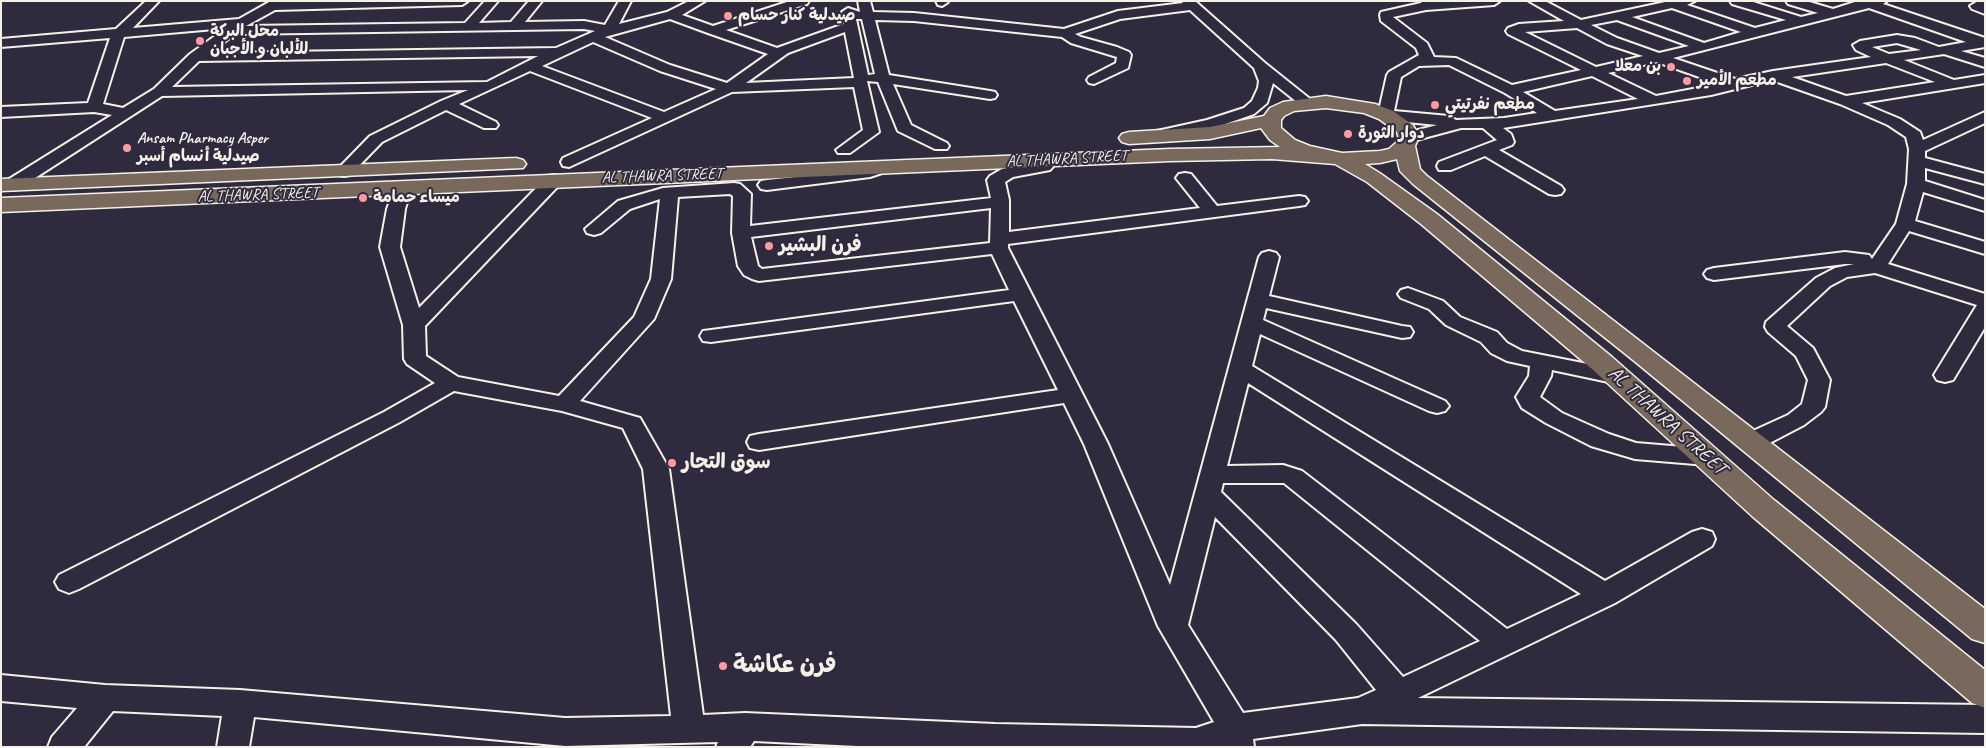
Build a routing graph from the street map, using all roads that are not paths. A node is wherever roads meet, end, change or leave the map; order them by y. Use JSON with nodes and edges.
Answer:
{"nodes":[{"id":1,"x":153,"y":1,"type":"edge"},
{"id":2,"x":446,"y":1,"type":"edge"},
{"id":3,"x":462,"y":1,"type":"edge"},
{"id":4,"x":492,"y":1,"type":"edge"},
{"id":5,"x":536,"y":1,"type":"edge"},
{"id":6,"x":625,"y":1,"type":"edge"},
{"id":7,"x":699,"y":1,"type":"edge"},
{"id":8,"x":803,"y":1,"type":"edge"},
{"id":9,"x":1494,"y":1,"type":"edge"},
{"id":10,"x":1535,"y":1,"type":"edge"},
{"id":11,"x":1689,"y":1,"type":"edge"},
{"id":12,"x":1736,"y":1,"type":"edge"},
{"id":13,"x":1792,"y":1,"type":"edge"},
{"id":14,"x":1870,"y":2,"type":"edge"},
{"id":15,"x":1985,"y":3,"type":"edge"},
{"id":16,"x":277,"y":4,"type":"edge"},
{"id":17,"x":1190,"y":4,"type":"edge"},
{"id":18,"x":1427,"y":4,"type":"edge"},
{"id":19,"x":1675,"y":5,"type":"junction"},
{"id":20,"x":866,"y":8,"type":"edge"},
{"id":21,"x":1985,"y":10,"type":"edge"},
{"id":22,"x":1831,"y":12,"type":"junction"},
{"id":23,"x":848,"y":14,"type":"edge"},
{"id":24,"x":672,"y":15,"type":"junction"},
{"id":25,"x":1618,"y":16,"type":"junction"},
{"id":26,"x":1801,"y":20,"type":"junction"},
{"id":27,"x":1578,"y":24,"type":"junction"},
{"id":28,"x":516,"y":25,"type":"junction"},
{"id":29,"x":238,"y":26,"type":"junction"},
{"id":30,"x":470,"y":26,"type":"junction"},
{"id":31,"x":609,"y":30,"type":"junction"},
{"id":32,"x":713,"y":30,"type":"junction"},
{"id":33,"x":1754,"y":32,"type":"junction"},
{"id":34,"x":1065,"y":33,"type":"junction"},
{"id":35,"x":118,"y":34,"type":"junction"},
{"id":36,"x":594,"y":37,"type":"junction"},
{"id":37,"x":1984,"y":42,"type":"edge"},
{"id":38,"x":1,"y":43,"type":"edge"},
{"id":39,"x":1704,"y":47,"type":"junction"},
{"id":40,"x":1942,"y":51,"type":"junction"},
{"id":41,"x":558,"y":52,"type":"junction"},
{"id":42,"x":778,"y":54,"type":"junction"},
{"id":43,"x":195,"y":57,"type":"junction"},
{"id":44,"x":1657,"y":57,"type":"junction"},
{"id":45,"x":1888,"y":59,"type":"junction"},
{"id":46,"x":1416,"y":62,"type":"junction"},
{"id":47,"x":1985,"y":63,"type":"edge"},
{"id":48,"x":1260,"y":66,"type":"junction"},
{"id":49,"x":532,"y":67,"type":"junction"},
{"id":50,"x":1597,"y":72,"type":"junction"},
{"id":51,"x":1773,"y":75,"type":"junction"},
{"id":52,"x":883,"y":78,"type":"junction"},
{"id":53,"x":1985,"y":79,"type":"edge"},
{"id":54,"x":860,"y":80,"type":"junction"},
{"id":55,"x":1094,"y":80,"type":"dead end"},
{"id":56,"x":1734,"y":84,"type":"junction"},
{"id":57,"x":1952,"y":84,"type":"junction"},
{"id":58,"x":492,"y":85,"type":"junction"},
{"id":59,"x":729,"y":88,"type":"junction"},
{"id":60,"x":1510,"y":90,"type":"junction"},
{"id":61,"x":159,"y":92,"type":"junction"},
{"id":62,"x":990,"y":95,"type":"dead end"},
{"id":63,"x":1654,"y":100,"type":"junction"},
{"id":64,"x":1845,"y":102,"type":"junction"},
{"id":65,"x":1307,"y":103,"type":"junction"},
{"id":66,"x":446,"y":104,"type":"junction"},
{"id":67,"x":94,"y":107,"type":"junction"},
{"id":68,"x":1,"y":112,"type":"edge"},
{"id":69,"x":125,"y":113,"type":"junction"},
{"id":70,"x":1386,"y":115,"type":"junction"},
{"id":71,"x":1552,"y":116,"type":"junction"},
{"id":72,"x":1985,"y":117,"type":"edge"},
{"id":73,"x":666,"y":118,"type":"junction"},
{"id":74,"x":1271,"y":120,"type":"junction"},
{"id":75,"x":1461,"y":123,"type":"junction"},
{"id":76,"x":1486,"y":123,"type":"junction"},
{"id":77,"x":490,"y":125,"type":"dead end"},
{"id":78,"x":887,"y":130,"type":"junction"},
{"id":79,"x":1135,"y":138,"type":"junction"},
{"id":80,"x":1407,"y":141,"type":"junction"},
{"id":81,"x":941,"y":146,"type":"junction"},
{"id":82,"x":844,"y":150,"type":"junction"},
{"id":83,"x":1487,"y":150,"type":"junction"},
{"id":84,"x":1918,"y":155,"type":"junction"},
{"id":85,"x":1333,"y":157,"type":"junction"},
{"id":86,"x":1051,"y":160,"type":"junction"},
{"id":87,"x":1444,"y":166,"type":"dead end"},
{"id":88,"x":553,"y":167,"type":"junction"},
{"id":89,"x":882,"y":167,"type":"junction"},
{"id":90,"x":344,"y":171,"type":"junction"},
{"id":91,"x":1185,"y":178,"type":"dead end"},
{"id":92,"x":1985,"y":179,"type":"edge"},
{"id":93,"x":1916,"y":184,"type":"junction"},
{"id":94,"x":7,"y":185,"type":"edge"},
{"id":95,"x":767,"y":185,"type":"dead end"},
{"id":96,"x":402,"y":189,"type":"junction"},
{"id":97,"x":1555,"y":190,"type":"dead end"},
{"id":98,"x":670,"y":192,"type":"junction"},
{"id":99,"x":1299,"y":201,"type":"dead end"},
{"id":100,"x":999,"y":202,"type":"junction"},
{"id":101,"x":1,"y":205,"type":"edge"},
{"id":102,"x":1985,"y":206,"type":"edge"},
{"id":103,"x":1212,"y":211,"type":"junction"},
{"id":104,"x":1905,"y":224,"type":"junction"},
{"id":105,"x":594,"y":229,"type":"dead end"},
{"id":106,"x":741,"y":232,"type":"junction"},
{"id":107,"x":999,"y":243,"type":"junction"},
{"id":108,"x":1985,"y":248,"type":"edge"},
{"id":109,"x":1269,"y":257,"type":"dead end"},
{"id":110,"x":1877,"y":265,"type":"junction"},
{"id":111,"x":1714,"y":274,"type":"dead end"},
{"id":112,"x":1022,"y":294,"type":"junction"},
{"id":113,"x":1408,"y":294,"type":"dead end"},
{"id":114,"x":1257,"y":300,"type":"junction"},
{"id":115,"x":1985,"y":301,"type":"edge"},
{"id":116,"x":1985,"y":309,"type":"edge"},
{"id":117,"x":1252,"y":324,"type":"junction"},
{"id":118,"x":414,"y":326,"type":"junction"},
{"id":119,"x":1402,"y":332,"type":"dead end"},
{"id":120,"x":711,"y":336,"type":"dead end"},
{"id":121,"x":1542,"y":362,"type":"junction"},
{"id":122,"x":1239,"y":368,"type":"junction"},
{"id":123,"x":1946,"y":375,"type":"dead end"},
{"id":124,"x":1618,"y":377,"type":"junction"},
{"id":125,"x":451,"y":383,"type":"junction"},
{"id":126,"x":1072,"y":395,"type":"junction"},
{"id":127,"x":564,"y":404,"type":"junction"},
{"id":128,"x":1437,"y":406,"type":"dead end"},
{"id":129,"x":759,"y":442,"type":"dead end"},
{"id":130,"x":1751,"y":442,"type":"junction"},
{"id":131,"x":1707,"y":457,"type":"junction"},
{"id":132,"x":1209,"y":484,"type":"junction"},
{"id":133,"x":1702,"y":539,"type":"dead end"},
{"id":134,"x":69,"y":582,"type":"dead end"},
{"id":135,"x":1605,"y":595,"type":"junction"},
{"id":136,"x":1173,"y":626,"type":"junction"},
{"id":137,"x":1985,"y":629,"type":"edge"},
{"id":138,"x":1504,"y":643,"type":"junction"},
{"id":139,"x":1,"y":688,"type":"edge"},
{"id":140,"x":1985,"y":692,"type":"edge"},
{"id":141,"x":1398,"y":694,"type":"junction"},
{"id":142,"x":105,"y":698,"type":"junction"},
{"id":143,"x":240,"y":703,"type":"junction"},
{"id":144,"x":1362,"y":711,"type":"junction"},
{"id":145,"x":1985,"y":719,"type":"edge"},
{"id":146,"x":689,"y":730,"type":"junction"},
{"id":147,"x":738,"y":737,"type":"edge"},
{"id":148,"x":1237,"y":737,"type":"edge"},
{"id":149,"x":64,"y":747,"type":"edge"},
{"id":150,"x":233,"y":747,"type":"edge"}],
"edges":[{"from":1,"to":35,"type":"street"},
{"from":2,"to":3,"type":"street"},
{"from":2,"to":16,"type":"street"},
{"from":4,"to":30,"type":"street"},
{"from":5,"to":28,"type":"street"},
{"from":6,"to":31,"type":"street"},
{"from":7,"to":24,"type":"street"},
{"from":8,"to":32,"type":"street"},
{"from":9,"to":18,"type":"street"},
{"from":10,"to":27,"type":"street"},
{"from":11,"to":19,"type":"street"},
{"from":12,"to":26,"type":"street"},
{"from":13,"to":22,"type":"street"},
{"from":14,"to":22,"type":"street"},
{"from":14,"to":37,"type":"street"},
{"from":15,"to":21,"type":"street"},
{"from":16,"to":29,"type":"street"},
{"from":17,"to":34,"type":"street"},
{"from":17,"to":48,"type":"street"},
{"from":18,"to":46,"type":"street"},
{"from":19,"to":25,"type":"street"},
{"from":19,"to":33,"type":"street"},
{"from":20,"to":23,"type":"street"},
{"from":20,"to":34,"type":"street"},
{"from":20,"to":52,"type":"street"},
{"from":22,"to":26,"type":"street"},
{"from":23,"to":42,"type":"street"},
{"from":23,"to":54,"type":"street"},
{"from":24,"to":31,"type":"street"},
{"from":24,"to":32,"type":"street"},
{"from":25,"to":27,"type":"street"},
{"from":25,"to":39,"type":"street"},
{"from":26,"to":33,"type":"street"},
{"from":27,"to":44,"type":"street"},
{"from":27,"to":50,"type":"street"},
{"from":28,"to":30,"type":"street"},
{"from":28,"to":31,"type":"street"},
{"from":29,"to":30,"type":"street"},
{"from":29,"to":35,"type":"street"},
{"from":29,"to":43,"type":"street"},
{"from":31,"to":36,"type":"street"},
{"from":32,"to":42,"type":"street"},
{"from":33,"to":39,"type":"street"},
{"from":34,"to":55,"type":"street"},
{"from":35,"to":38,"type":"street"},
{"from":35,"to":67,"type":"street"},
{"from":36,"to":41,"type":"street"},
{"from":36,"to":59,"type":"street"},
{"from":37,"to":40,"type":"street"},
{"from":39,"to":44,"type":"street"},
{"from":40,"to":45,"type":"street"},
{"from":40,"to":45,"type":"street"},
{"from":40,"to":47,"type":"street"},
{"from":41,"to":43,"type":"street"},
{"from":41,"to":49,"type":"street"},
{"from":42,"to":59,"type":"street"},
{"from":43,"to":61,"type":"street"},
{"from":44,"to":50,"type":"street"},
{"from":44,"to":56,"type":"street"},
{"from":45,"to":51,"type":"street"},
{"from":45,"to":57,"type":"street"},
{"from":46,"to":60,"type":"street"},
{"from":46,"to":70,"type":"street"},
{"from":48,"to":65,"type":"street"},
{"from":48,"to":79,"type":"street"},
{"from":49,"to":58,"type":"street"},
{"from":49,"to":73,"type":"street"},
{"from":50,"to":60,"type":"street"},
{"from":50,"to":63,"type":"street"},
{"from":51,"to":56,"type":"street"},
{"from":51,"to":64,"type":"street"},
{"from":52,"to":54,"type":"street"},
{"from":52,"to":62,"type":"street"},
{"from":52,"to":78,"type":"street"},
{"from":53,"to":57,"type":"street"},
{"from":54,"to":59,"type":"street"},
{"from":54,"to":78,"type":"street"},
{"from":56,"to":63,"type":"street"},
{"from":57,"to":64,"type":"street"},
{"from":58,"to":61,"type":"street"},
{"from":58,"to":66,"type":"street"},
{"from":59,"to":73,"type":"street"},
{"from":60,"to":71,"type":"street"},
{"from":61,"to":69,"type":"street"},
{"from":63,"to":71,"type":"street"},
{"from":64,"to":84,"type":"street"},
{"from":65,"to":70,"type":"main road"},
{"from":65,"to":74,"type":"main road"},
{"from":66,"to":77,"type":"street"},
{"from":66,"to":90,"type":"street"},
{"from":67,"to":68,"type":"street"},
{"from":67,"to":69,"type":"street"},
{"from":69,"to":94,"type":"street"},
{"from":70,"to":75,"type":"street"},
{"from":70,"to":80,"type":"main road"},
{"from":71,"to":76,"type":"street"},
{"from":72,"to":84,"type":"street"},
{"from":73,"to":88,"type":"street"},
{"from":74,"to":79,"type":"main road","name":"AL THAWRA STREET"},
{"from":74,"to":85,"type":"main road"},
{"from":75,"to":76,"type":"street"},
{"from":75,"to":80,"type":"street"},
{"from":76,"to":83,"type":"street"},
{"from":78,"to":81,"type":"street"},
{"from":78,"to":82,"type":"street"},
{"from":79,"to":81,"type":"main road","name":"AL THAWRA STREET"},
{"from":80,"to":85,"type":"main road","name":"AL THAWRA STREET"},
{"from":80,"to":130,"type":"main road","name":"AL THAWRA STREET"},
{"from":81,"to":82,"type":"main road","name":"AL THAWRA STREET"},
{"from":82,"to":88,"type":"main road","name":"AL THAWRA STREET"},
{"from":83,"to":87,"type":"street"},
{"from":83,"to":97,"type":"street"},
{"from":84,"to":92,"type":"street"},
{"from":84,"to":93,"type":"street"},
{"from":85,"to":86,"type":"main road","name":"AL THAWRA STREET"},
{"from":85,"to":124,"type":"main road","name":"AL THAWRA STREET"},
{"from":86,"to":89,"type":"main road","name":"AL THAWRA STREET"},
{"from":86,"to":100,"type":"street"},
{"from":88,"to":89,"type":"main road","name":"AL THAWRA STREET"},
{"from":88,"to":90,"type":"main road","name":"AL THAWRA STREET"},
{"from":88,"to":96,"type":"main road","name":"AL THAWRA STREET"},
{"from":88,"to":118,"type":"street"},
{"from":89,"to":95,"type":"street"},
{"from":90,"to":94,"type":"main road","name":"AL THAWRA STREET"},
{"from":91,"to":103,"type":"street"},
{"from":93,"to":102,"type":"street"},
{"from":93,"to":104,"type":"street"},
{"from":96,"to":101,"type":"main road","name":"AL THAWRA STREET"},
{"from":96,"to":118,"type":"street"},
{"from":98,"to":105,"type":"street"},
{"from":98,"to":106,"type":"street"},
{"from":98,"to":127,"type":"street"},
{"from":99,"to":103,"type":"street"},
{"from":100,"to":106,"type":"street"},
{"from":100,"to":107,"type":"street"},
{"from":103,"to":107,"type":"street"},
{"from":104,"to":108,"type":"street"},
{"from":104,"to":110,"type":"street"},
{"from":106,"to":107,"type":"street"},
{"from":107,"to":112,"type":"street"},
{"from":109,"to":114,"type":"street"},
{"from":110,"to":111,"type":"street"},
{"from":110,"to":115,"type":"street"},
{"from":110,"to":130,"type":"street"},
{"from":112,"to":120,"type":"street"},
{"from":112,"to":126,"type":"street"},
{"from":113,"to":121,"type":"street"},
{"from":114,"to":117,"type":"street"},
{"from":114,"to":119,"type":"street"},
{"from":116,"to":123,"type":"street"},
{"from":117,"to":122,"type":"street"},
{"from":117,"to":128,"type":"street"},
{"from":118,"to":125,"type":"street"},
{"from":121,"to":124,"type":"street"},
{"from":121,"to":131,"type":"street"},
{"from":122,"to":132,"type":"street"},
{"from":122,"to":135,"type":"street"},
{"from":124,"to":131,"type":"main road","name":"AL THAWRA STREET"},
{"from":125,"to":127,"type":"street"},
{"from":125,"to":134,"type":"street"},
{"from":126,"to":129,"type":"street"},
{"from":126,"to":136,"type":"street"},
{"from":127,"to":146,"type":"street"},
{"from":130,"to":137,"type":"main road","name":"AL THAWRA STREET"},
{"from":131,"to":140,"type":"main road","name":"AL THAWRA STREET"},
{"from":132,"to":136,"type":"street"},
{"from":132,"to":138,"type":"street"},
{"from":132,"to":141,"type":"street"},
{"from":133,"to":135,"type":"street"},
{"from":135,"to":138,"type":"street"},
{"from":136,"to":148,"type":"street"},
{"from":138,"to":141,"type":"street"},
{"from":139,"to":142,"type":"street"},
{"from":141,"to":144,"type":"street"},
{"from":142,"to":143,"type":"street"},
{"from":142,"to":149,"type":"street"},
{"from":143,"to":146,"type":"street"},
{"from":143,"to":150,"type":"street"},
{"from":144,"to":145,"type":"street"},
{"from":144,"to":148,"type":"street"},
{"from":146,"to":147,"type":"street"},
{"from":147,"to":148,"type":"street"}]}
